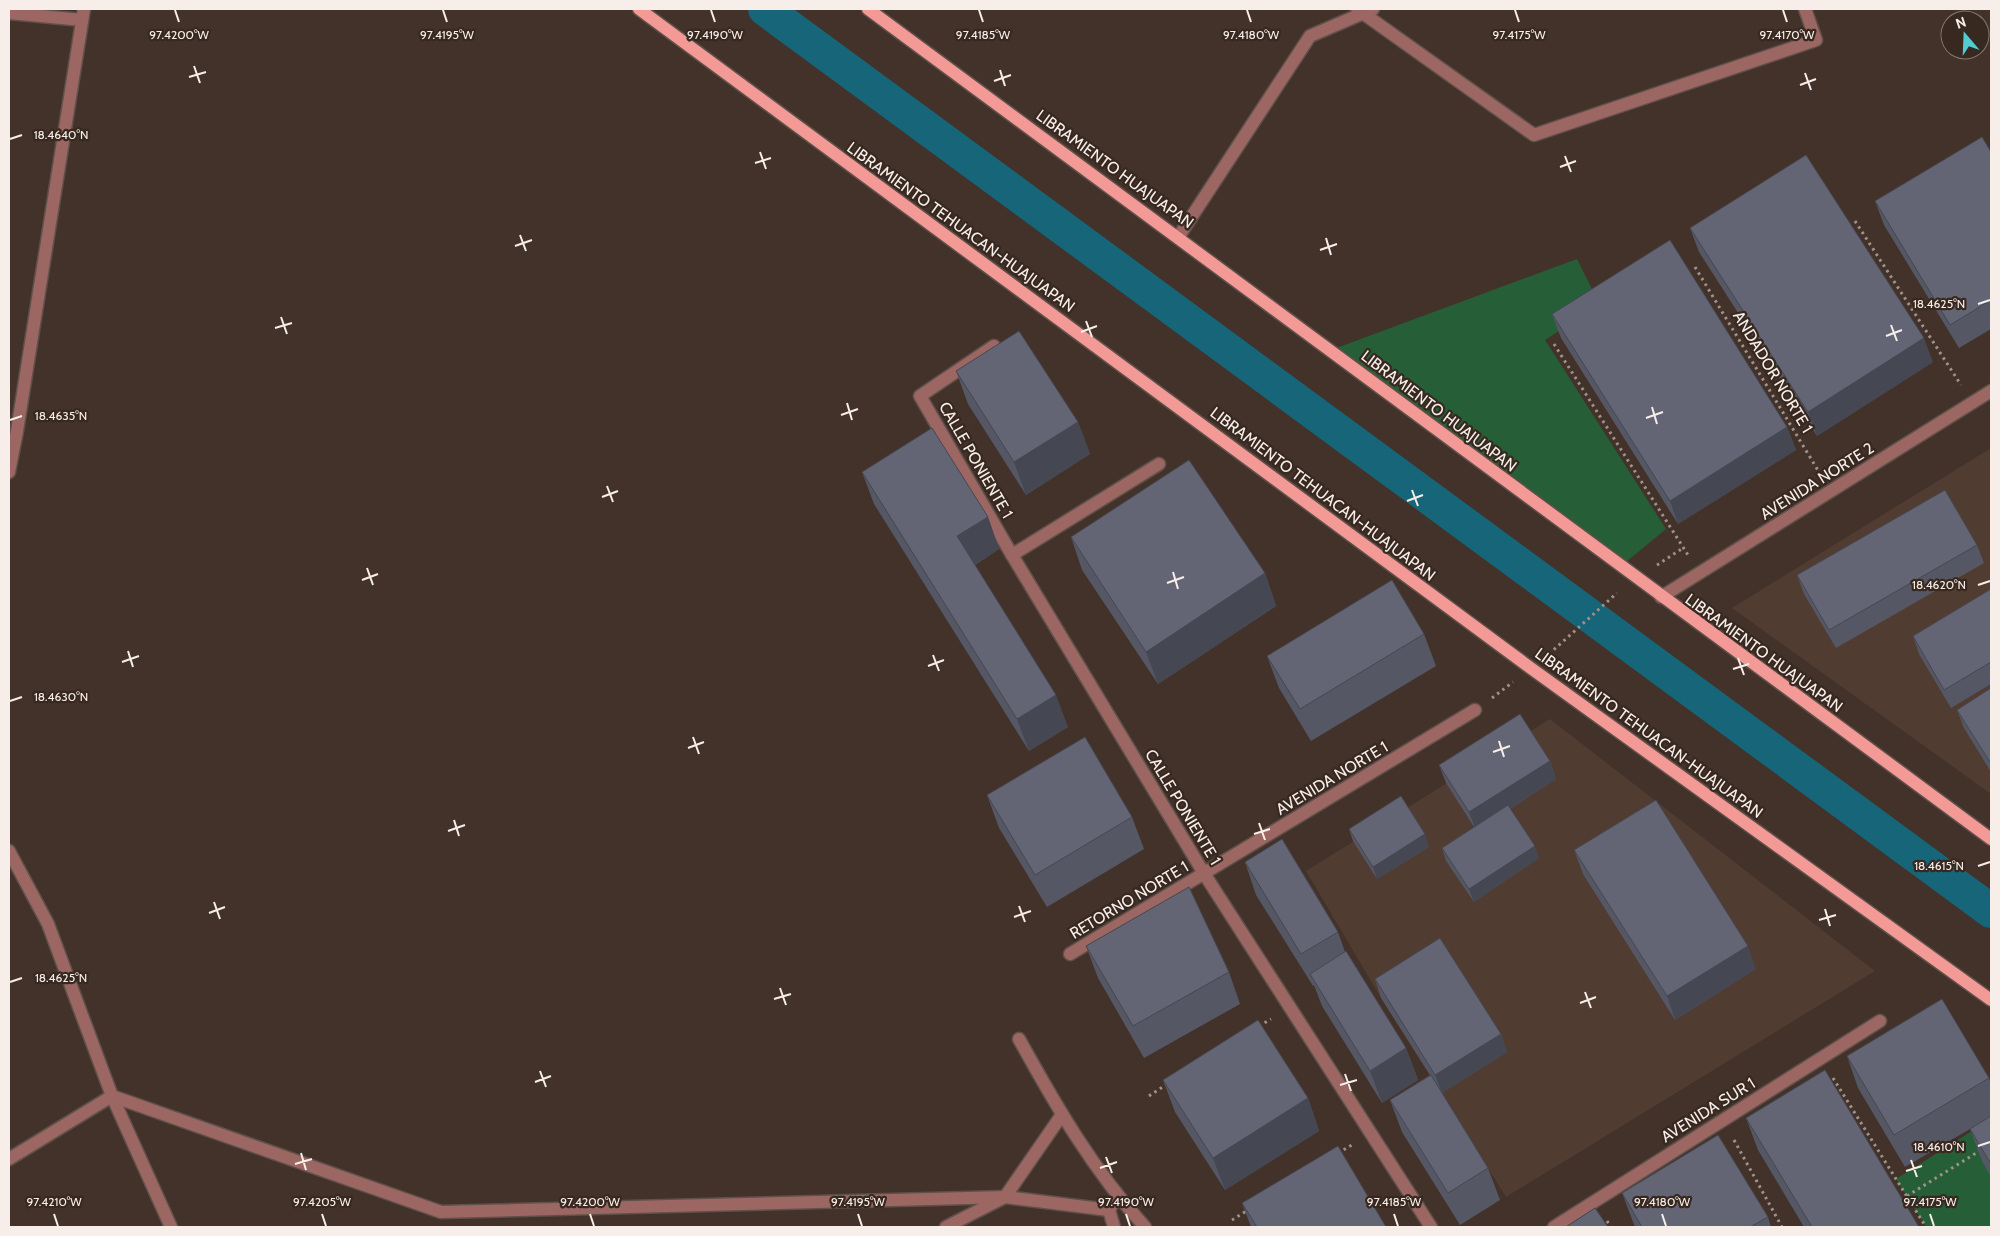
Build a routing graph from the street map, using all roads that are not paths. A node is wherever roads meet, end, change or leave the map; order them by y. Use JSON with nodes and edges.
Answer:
{"nodes":[{"id":1,"x":639,"y":9,"type":"edge"},
{"id":2,"x":868,"y":9,"type":"edge"},
{"id":3,"x":1804,"y":9,"type":"edge"},
{"id":4,"x":1364,"y":10,"type":"edge"},
{"id":5,"x":9,"y":13,"type":"edge"},
{"id":6,"x":83,"y":14,"type":"edge"},
{"id":7,"x":1179,"y":236,"type":"junction"},
{"id":8,"x":994,"y":346,"type":"edge"},
{"id":9,"x":1991,"y":391,"type":"edge"},
{"id":10,"x":13,"y":436,"type":"edge"},
{"id":11,"x":1158,"y":464,"type":"dead end"},
{"id":12,"x":9,"y":472,"type":"edge"},
{"id":13,"x":1012,"y":555,"type":"junction"},
{"id":14,"x":1660,"y":598,"type":"junction"},
{"id":15,"x":1475,"y":710,"type":"road end"},
{"id":16,"x":1991,"y":839,"type":"edge"},
{"id":17,"x":9,"y":851,"type":"edge"},
{"id":18,"x":1205,"y":875,"type":"junction"},
{"id":19,"x":1070,"y":954,"type":"dead end"},
{"id":20,"x":1991,"y":1000,"type":"edge"},
{"id":21,"x":1880,"y":1021,"type":"dead end"},
{"id":22,"x":1019,"y":1038,"type":"dead end"},
{"id":23,"x":112,"y":1096,"type":"junction"},
{"id":24,"x":1061,"y":1116,"type":"junction"},
{"id":25,"x":9,"y":1159,"type":"edge"},
{"id":26,"x":1117,"y":1196,"type":"junction"},
{"id":27,"x":1005,"y":1197,"type":"junction"},
{"id":28,"x":1109,"y":1210,"type":"junction"},
{"id":29,"x":171,"y":1227,"type":"edge"},
{"id":30,"x":946,"y":1227,"type":"edge"},
{"id":31,"x":1114,"y":1227,"type":"edge"},
{"id":32,"x":1145,"y":1227,"type":"edge"},
{"id":33,"x":1431,"y":1227,"type":"edge"},
{"id":34,"x":1554,"y":1227,"type":"edge"}],
"edges":[{"from":1,"to":20,"type":"main road","name":"LIBRAMIENTO TEHUACAN-HUAJUAPAN"},
{"from":2,"to":7,"type":"main road","name":"LIBRAMIENTO HUAJUAPAN"},
{"from":3,"to":4,"type":"street"},
{"from":4,"to":7,"type":"street"},
{"from":5,"to":6,"type":"street"},
{"from":6,"to":10,"type":"street"},
{"from":7,"to":14,"type":"main road","name":"LIBRAMIENTO HUAJUAPAN"},
{"from":8,"to":13,"type":"street","name":"CALLE PONIENTE 1"},
{"from":9,"to":14,"type":"street","name":"AVENIDA NORTE 2"},
{"from":10,"to":12,"type":"street"},
{"from":11,"to":13,"type":"street"},
{"from":13,"to":18,"type":"street","name":"CALLE PONIENTE 1"},
{"from":14,"to":16,"type":"main road","name":"LIBRAMIENTO HUAJUAPAN"},
{"from":15,"to":18,"type":"street","name":"AVENIDA NORTE 1"},
{"from":17,"to":23,"type":"street"},
{"from":18,"to":19,"type":"street","name":"RETORNO NORTE 1"},
{"from":18,"to":33,"type":"street","name":"CALLE PONIENTE 1"},
{"from":21,"to":34,"type":"street","name":"AVENIDA SUR 1"},
{"from":22,"to":24,"type":"street"},
{"from":23,"to":25,"type":"street"},
{"from":23,"to":27,"type":"street"},
{"from":23,"to":29,"type":"street"},
{"from":24,"to":26,"type":"street"},
{"from":24,"to":27,"type":"street"},
{"from":26,"to":28,"type":"street"},
{"from":26,"to":32,"type":"street"},
{"from":27,"to":28,"type":"street"},
{"from":27,"to":30,"type":"street"},
{"from":28,"to":31,"type":"street"}]}
